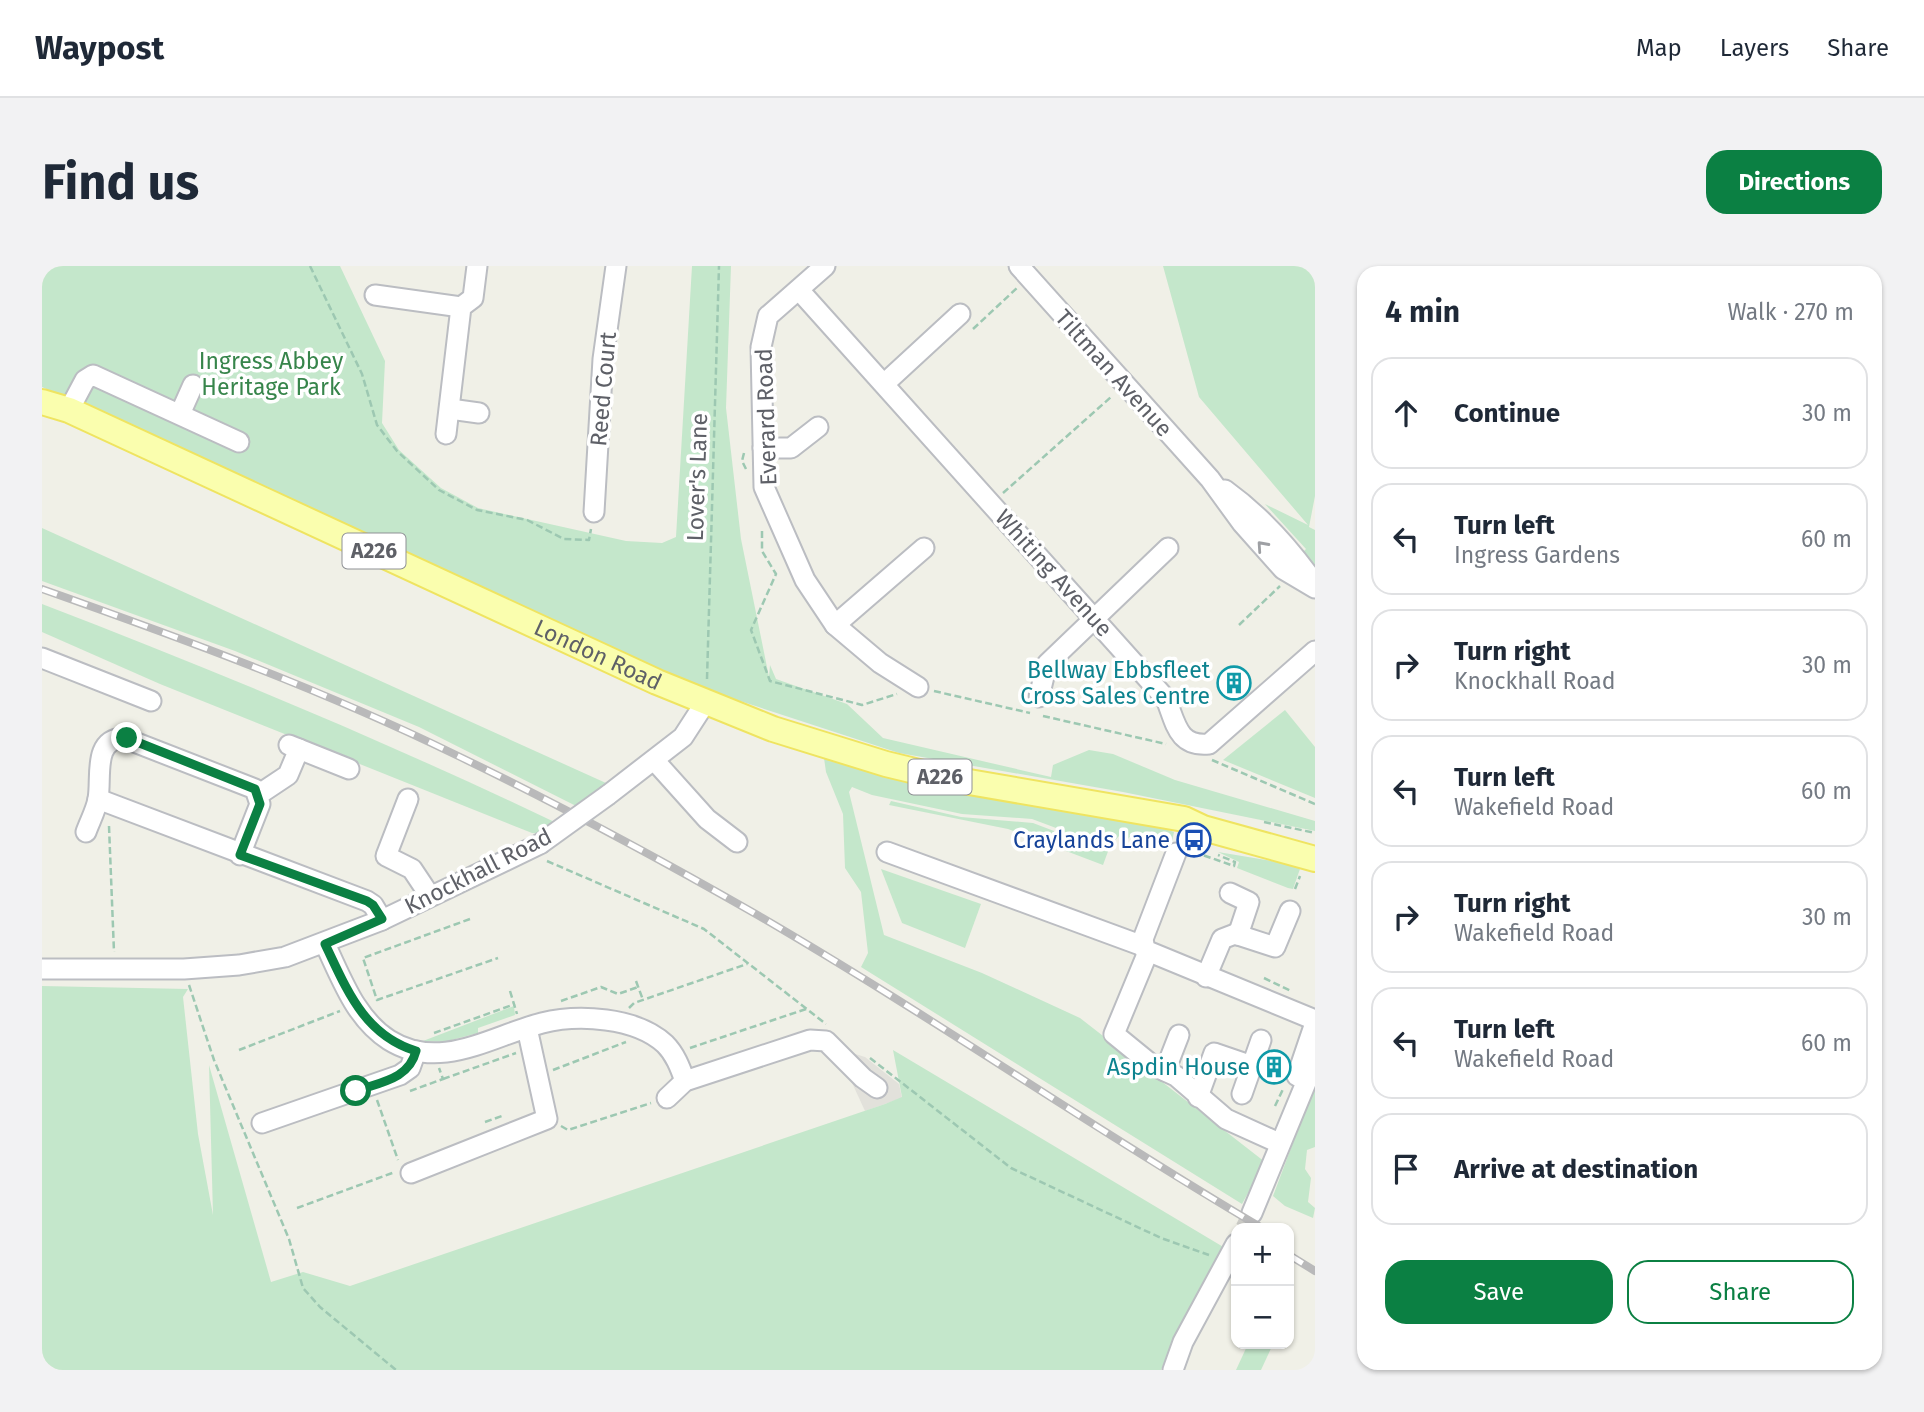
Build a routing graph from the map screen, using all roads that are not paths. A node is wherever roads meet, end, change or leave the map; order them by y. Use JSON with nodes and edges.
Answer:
{"nodes":[{"id":1,"x":477,"y":266,"type":"edge"},
{"id":2,"x":616,"y":266,"type":"edge"},
{"id":3,"x":825,"y":266,"type":"edge"},
{"id":4,"x":1019,"y":276,"type":"edge"},
{"id":5,"x":799,"y":290,"type":"junction"},
{"id":6,"x":375,"y":295,"type":"dead end"},
{"id":7,"x":461,"y":307,"type":"junction"},
{"id":8,"x":967,"y":322,"type":"road end"},
{"id":9,"x":884,"y":384,"type":"junction"},
{"id":10,"x":193,"y":385,"type":"dead end"},
{"id":11,"x":42,"y":402,"type":"edge"},
{"id":12,"x":450,"y":409,"type":"junction"},
{"id":13,"x":69,"y":410,"type":"junction"},
{"id":14,"x":479,"y":413,"type":"dead end"},
{"id":15,"x":180,"y":414,"type":"junction"},
{"id":16,"x":818,"y":427,"type":"dead end"},
{"id":17,"x":446,"y":434,"type":"dead end"},
{"id":18,"x":239,"y":442,"type":"dead end"},
{"id":19,"x":754,"y":448,"type":"junction"},
{"id":20,"x":594,"y":512,"type":"dead end"},
{"id":21,"x":924,"y":548,"type":"dead end"},
{"id":22,"x":1168,"y":548,"type":"dead end"},
{"id":23,"x":1315,"y":586,"type":"edge"},
{"id":24,"x":1094,"y":618,"type":"junction"},
{"id":25,"x":835,"y":625,"type":"junction"},
{"id":26,"x":1315,"y":651,"type":"edge"},
{"id":27,"x":42,"y":658,"type":"edge"},
{"id":28,"x":918,"y":687,"type":"road end"},
{"id":29,"x":705,"y":694,"type":"junction"},
{"id":30,"x":1039,"y":697,"type":"dead end"},
{"id":31,"x":151,"y":701,"type":"dead end"},
{"id":32,"x":654,"y":760,"type":"junction"},
{"id":33,"x":349,"y":769,"type":"dead end"},
{"id":34,"x":258,"y":795,"type":"junction"},
{"id":35,"x":408,"y":799,"type":"dead end"},
{"id":36,"x":103,"y":800,"type":"junction"},
{"id":37,"x":1184,"y":819,"type":"junction"},
{"id":38,"x":86,"y":832,"type":"dead end"},
{"id":39,"x":737,"y":842,"type":"dead end"},
{"id":40,"x":1315,"y":843,"type":"edge"},
{"id":41,"x":1180,"y":851,"type":"road end"},
{"id":42,"x":887,"y":852,"type":"dead end"},
{"id":43,"x":240,"y":855,"type":"junction"},
{"id":44,"x":1315,"y":859,"type":"edge"},
{"id":45,"x":1230,"y":893,"type":"dead end"},
{"id":46,"x":430,"y":896,"type":"junction"},
{"id":47,"x":1290,"y":911,"type":"dead end"},
{"id":48,"x":382,"y":919,"type":"junction"},
{"id":49,"x":1238,"y":935,"type":"junction"},
{"id":50,"x":325,"y":944,"type":"junction"},
{"id":51,"x":1145,"y":949,"type":"junction"},
{"id":52,"x":42,"y":969,"type":"edge"},
{"id":53,"x":1206,"y":977,"type":"junction"},
{"id":54,"x":1315,"y":1021,"type":"edge"},
{"id":55,"x":522,"y":1022,"type":"junction"},
{"id":56,"x":1179,"y":1035,"type":"dead end"},
{"id":57,"x":1261,"y":1040,"type":"dead end"},
{"id":58,"x":416,"y":1051,"type":"junction"},
{"id":59,"x":1315,"y":1060,"type":"edge"},
{"id":60,"x":1252,"y":1066,"type":"junction"},
{"id":61,"x":1165,"y":1071,"type":"junction"},
{"id":62,"x":685,"y":1081,"type":"junction"},
{"id":63,"x":877,"y":1088,"type":"dead end"},
{"id":64,"x":1242,"y":1094,"type":"dead end"},
{"id":65,"x":1198,"y":1097,"type":"junction"},
{"id":66,"x":667,"y":1098,"type":"road end"},
{"id":67,"x":262,"y":1123,"type":"dead end"},
{"id":68,"x":1278,"y":1144,"type":"junction"},
{"id":69,"x":411,"y":1174,"type":"dead end"},
{"id":70,"x":1252,"y":1213,"type":"tunnel mouth"},
{"id":71,"x":1231,"y":1252,"type":"edge"},
{"id":72,"x":1173,"y":1370,"type":"edge"}],
"edges":[{"from":1,"to":7,"type":"street"},
{"from":2,"to":20,"type":"street","name":"Reed Court"},
{"from":3,"to":5,"type":"street","name":"Everard Road"},
{"from":4,"to":23,"type":"street","name":"Tiltman Avenue"},
{"from":5,"to":9,"type":"street","name":"Whiting Avenue"},
{"from":5,"to":19,"type":"street","name":"Everard Road"},
{"from":6,"to":7,"type":"street"},
{"from":7,"to":12,"type":"street"},
{"from":8,"to":9,"type":"street"},
{"from":9,"to":24,"type":"street","name":"Whiting Avenue"},
{"from":10,"to":15,"type":"street"},
{"from":11,"to":13,"type":"main road","name":"London Road","number":"A226"},
{"from":12,"to":14,"type":"street"},
{"from":12,"to":17,"type":"street"},
{"from":13,"to":15,"type":"street"},
{"from":13,"to":29,"type":"main road","name":"London Road","number":"A226"},
{"from":15,"to":18,"type":"street"},
{"from":16,"to":19,"type":"street"},
{"from":19,"to":25,"type":"street","name":"Everard Road"},
{"from":21,"to":25,"type":"street"},
{"from":22,"to":24,"type":"street"},
{"from":24,"to":26,"type":"street","name":"Whiting Avenue"},
{"from":24,"to":30,"type":"street"},
{"from":25,"to":28,"type":"street","name":"Everard Road"},
{"from":27,"to":31,"type":"street"},
{"from":29,"to":32,"type":"street","name":"Knockhall Road"},
{"from":29,"to":37,"type":"main road","name":"London Road","number":"A226"},
{"from":32,"to":39,"type":"street"},
{"from":32,"to":46,"type":"street","name":"Knockhall Road","bridge":true},
{"from":33,"to":34,"type":"street"},
{"from":34,"to":36,"type":"street"},
{"from":34,"to":43,"type":"street"},
{"from":35,"to":46,"type":"street"},
{"from":36,"to":38,"type":"street"},
{"from":36,"to":43,"type":"street"},
{"from":37,"to":40,"type":"main road","name":"London Road","number":"A226"},
{"from":37,"to":44,"type":"main road","name":"London Road"},
{"from":41,"to":51,"type":"street"},
{"from":42,"to":51,"type":"street"},
{"from":43,"to":48,"type":"street"},
{"from":45,"to":49,"type":"street"},
{"from":46,"to":48,"type":"street","name":"Knockhall Road"},
{"from":47,"to":49,"type":"street"},
{"from":48,"to":50,"type":"street","name":"Knockhall Road"},
{"from":49,"to":53,"type":"street"},
{"from":50,"to":52,"type":"street","name":"Knockhall Road"},
{"from":50,"to":58,"type":"street"},
{"from":51,"to":53,"type":"street"},
{"from":51,"to":61,"type":"street"},
{"from":53,"to":54,"type":"street"},
{"from":54,"to":68,"type":"street"},
{"from":55,"to":58,"type":"street"},
{"from":55,"to":62,"type":"street"},
{"from":55,"to":69,"type":"street"},
{"from":56,"to":61,"type":"street"},
{"from":57,"to":60,"type":"street"},
{"from":58,"to":67,"type":"street"},
{"from":59,"to":68,"type":"street"},
{"from":60,"to":64,"type":"street"},
{"from":60,"to":65,"type":"street"},
{"from":61,"to":65,"type":"street"},
{"from":62,"to":63,"type":"street"},
{"from":62,"to":66,"type":"street"},
{"from":65,"to":68,"type":"street"},
{"from":68,"to":70,"type":"street"},
{"from":71,"to":72,"type":"street"}]}
